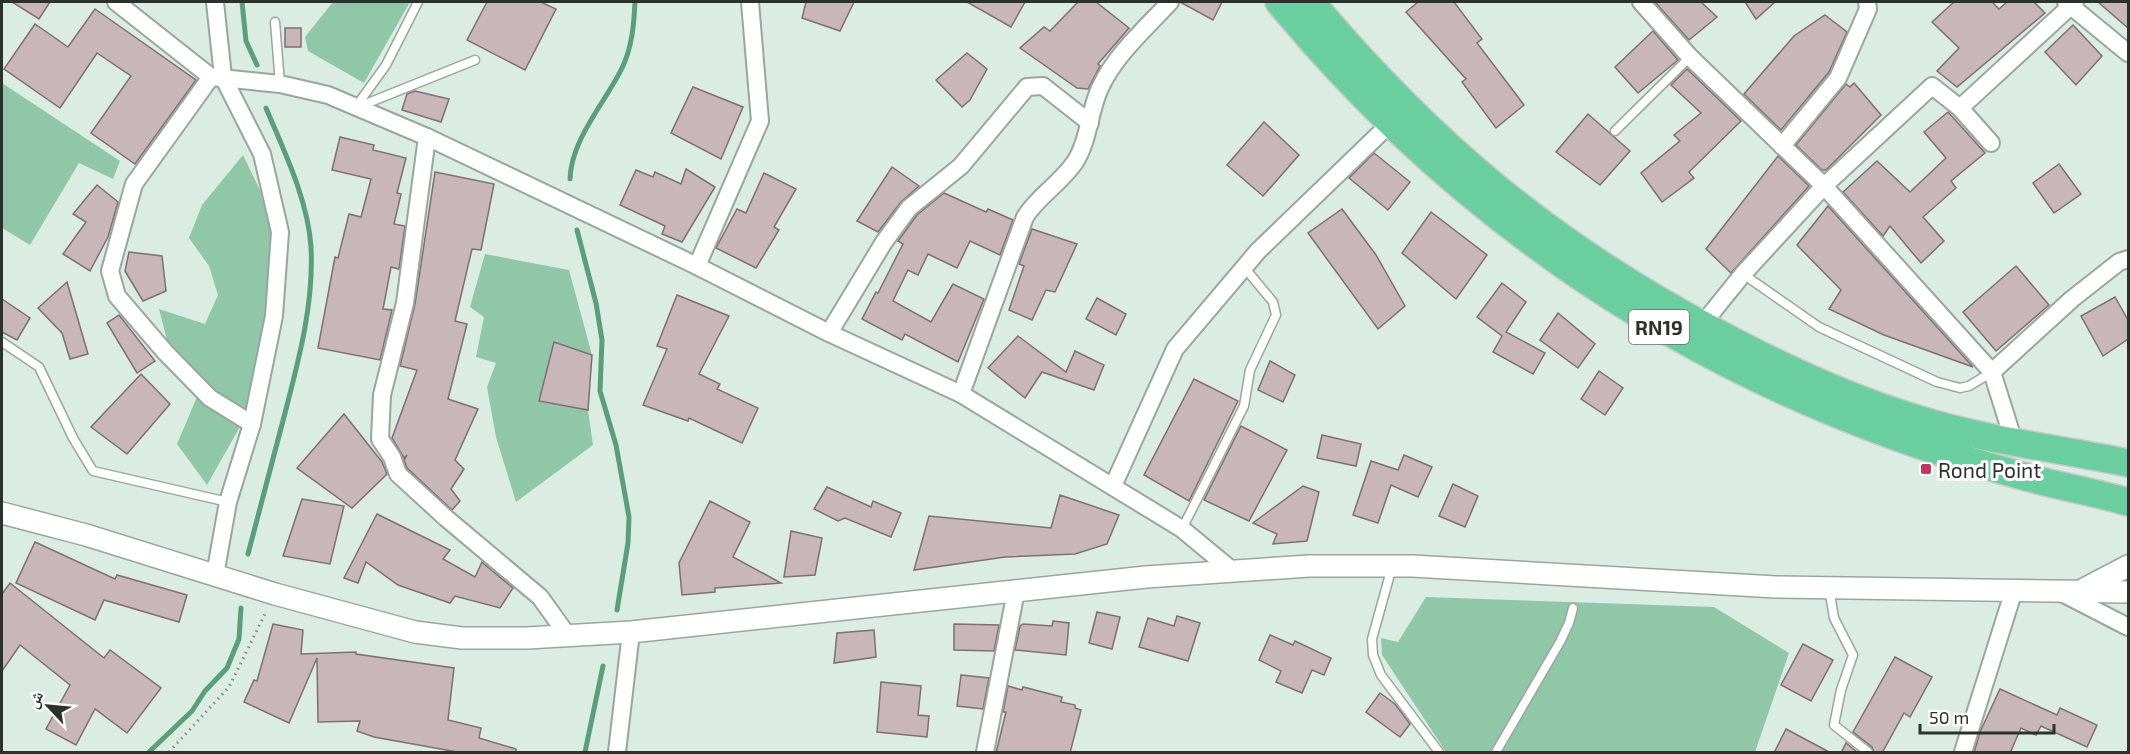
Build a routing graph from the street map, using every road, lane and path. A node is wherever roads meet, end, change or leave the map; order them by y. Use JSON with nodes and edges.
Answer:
{"nodes":[{"id":1,"x":116,"y":2,"type":"edge"},
{"id":2,"x":215,"y":2,"type":"edge"},
{"id":3,"x":417,"y":2,"type":"edge"},
{"id":4,"x":750,"y":2,"type":"edge"},
{"id":5,"x":1170,"y":2,"type":"edge"},
{"id":6,"x":1279,"y":2,"type":"edge"},
{"id":7,"x":1311,"y":2,"type":"edge"},
{"id":8,"x":1641,"y":2,"type":"edge"},
{"id":9,"x":1867,"y":2,"type":"edge"},
{"id":10,"x":2071,"y":3,"type":"edge"},
{"id":11,"x":275,"y":22,"type":"dead end"},
{"id":12,"x":2128,"y":53,"type":"edge"},
{"id":13,"x":1690,"y":57,"type":"junction"},
{"id":14,"x":475,"y":60,"type":"dead end"},
{"id":15,"x":217,"y":77,"type":"junction"},
{"id":16,"x":280,"y":84,"type":"junction"},
{"id":17,"x":355,"y":108,"type":"junction"},
{"id":18,"x":1960,"y":108,"type":"junction"},
{"id":19,"x":1399,"y":115,"type":"junction"},
{"id":20,"x":1090,"y":123,"type":"junction"},
{"id":21,"x":1615,"y":131,"type":"dead end"},
{"id":22,"x":427,"y":137,"type":"junction"},
{"id":23,"x":1991,"y":143,"type":"dead end"},
{"id":24,"x":1782,"y":146,"type":"junction"},
{"id":25,"x":1824,"y":186,"type":"junction"},
{"id":26,"x":2128,"y":259,"type":"edge"},
{"id":27,"x":697,"y":266,"type":"junction"},
{"id":28,"x":1244,"y":267,"type":"junction"},
{"id":29,"x":1743,"y":274,"type":"junction"},
{"id":30,"x":829,"y":333,"type":"junction"},
{"id":31,"x":1695,"y":334,"type":"junction"},
{"id":32,"x":2,"y":342,"type":"edge"},
{"id":33,"x":1992,"y":372,"type":"junction"},
{"id":34,"x":961,"y":394,"type":"junction"},
{"id":35,"x":252,"y":424,"type":"junction"},
{"id":36,"x":2014,"y":442,"type":"junction"},
{"id":37,"x":2128,"y":463,"type":"edge"},
{"id":38,"x":1113,"y":486,"type":"junction"},
{"id":39,"x":228,"y":502,"type":"junction"},
{"id":40,"x":2126,"y":503,"type":"edge"},
{"id":41,"x":2,"y":513,"type":"edge"},
{"id":42,"x":1182,"y":529,"type":"junction"},
{"id":43,"x":1392,"y":566,"type":"junction"},
{"id":44,"x":2128,"y":566,"type":"edge"},
{"id":45,"x":1234,"y":572,"type":"junction"},
{"id":46,"x":215,"y":575,"type":"junction"},
{"id":47,"x":1829,"y":588,"type":"junction"},
{"id":48,"x":2084,"y":589,"type":"junction"},
{"id":49,"x":2014,"y":590,"type":"junction"},
{"id":50,"x":1016,"y":591,"type":"junction"},
{"id":51,"x":2059,"y":591,"type":"junction"},
{"id":52,"x":2128,"y":592,"type":"edge"},
{"id":53,"x":275,"y":594,"type":"junction"},
{"id":54,"x":1573,"y":608,"type":"dead end"},
{"id":55,"x":2128,"y":627,"type":"edge"},
{"id":56,"x":631,"y":632,"type":"junction"},
{"id":57,"x":568,"y":636,"type":"junction"},
{"id":58,"x":169,"y":753,"type":"edge"},
{"id":59,"x":617,"y":753,"type":"edge"},
{"id":60,"x":985,"y":753,"type":"edge"},
{"id":61,"x":1440,"y":753,"type":"edge"},
{"id":62,"x":1496,"y":753,"type":"edge"},
{"id":63,"x":1868,"y":753,"type":"edge"},
{"id":64,"x":1964,"y":753,"type":"edge"}],
"edges":[{"from":1,"to":15,"type":"street"},
{"from":2,"to":15,"type":"street"},
{"from":3,"to":17,"type":"lane"},
{"from":4,"to":27,"type":"street"},
{"from":5,"to":20,"type":"street"},
{"from":6,"to":19,"type":"highway","number":"RN19"},
{"from":7,"to":19,"type":"highway","number":"RN19"},
{"from":8,"to":13,"type":"street"},
{"from":9,"to":24,"type":"street"},
{"from":10,"to":12,"type":"street"},
{"from":10,"to":18,"type":"street"},
{"from":11,"to":16,"type":"lane"},
{"from":13,"to":21,"type":"lane"},
{"from":13,"to":24,"type":"street"},
{"from":14,"to":17,"type":"lane"},
{"from":15,"to":16,"type":"street"},
{"from":15,"to":35,"type":"street"},
{"from":15,"to":35,"type":"street"},
{"from":16,"to":17,"type":"street"},
{"from":17,"to":22,"type":"street"},
{"from":18,"to":23,"type":"street"},
{"from":18,"to":25,"type":"street"},
{"from":19,"to":28,"type":"street"},
{"from":19,"to":31,"type":"highway","number":"RN19"},
{"from":20,"to":30,"type":"street"},
{"from":20,"to":34,"type":"street"},
{"from":22,"to":27,"type":"street"},
{"from":22,"to":57,"type":"street"},
{"from":24,"to":25,"type":"street"},
{"from":25,"to":29,"type":"street"},
{"from":25,"to":33,"type":"street"},
{"from":26,"to":33,"type":"street"},
{"from":27,"to":30,"type":"street"},
{"from":28,"to":38,"type":"street"},
{"from":28,"to":42,"type":"lane"},
{"from":29,"to":31,"type":"street"},
{"from":29,"to":33,"type":"lane"},
{"from":30,"to":34,"type":"street"},
{"from":31,"to":36,"type":"highway","number":"RN19"},
{"from":31,"to":40,"type":"highway","number":"RN19"},
{"from":32,"to":39,"type":"lane"},
{"from":33,"to":36,"type":"street"},
{"from":34,"to":38,"type":"street"},
{"from":35,"to":39,"type":"street"},
{"from":36,"to":37,"type":"highway","number":"RN19"},
{"from":38,"to":42,"type":"street"},
{"from":39,"to":46,"type":"street"},
{"from":41,"to":46,"type":"street"},
{"from":42,"to":45,"type":"street"},
{"from":43,"to":45,"type":"street"},
{"from":43,"to":47,"type":"street"},
{"from":43,"to":61,"type":"lane"},
{"from":44,"to":48,"type":"street"},
{"from":45,"to":50,"type":"street"},
{"from":46,"to":53,"type":"street"},
{"from":47,"to":49,"type":"street"},
{"from":47,"to":63,"type":"lane"},
{"from":48,"to":51,"type":"street"},
{"from":48,"to":52,"type":"street"},
{"from":49,"to":51,"type":"street"},
{"from":49,"to":64,"type":"street"},
{"from":50,"to":56,"type":"street"},
{"from":50,"to":60,"type":"street"},
{"from":51,"to":55,"type":"street"},
{"from":53,"to":57,"type":"street"},
{"from":53,"to":58,"type":"path"},
{"from":54,"to":62,"type":"lane"},
{"from":56,"to":57,"type":"street"},
{"from":56,"to":59,"type":"street"}]}
